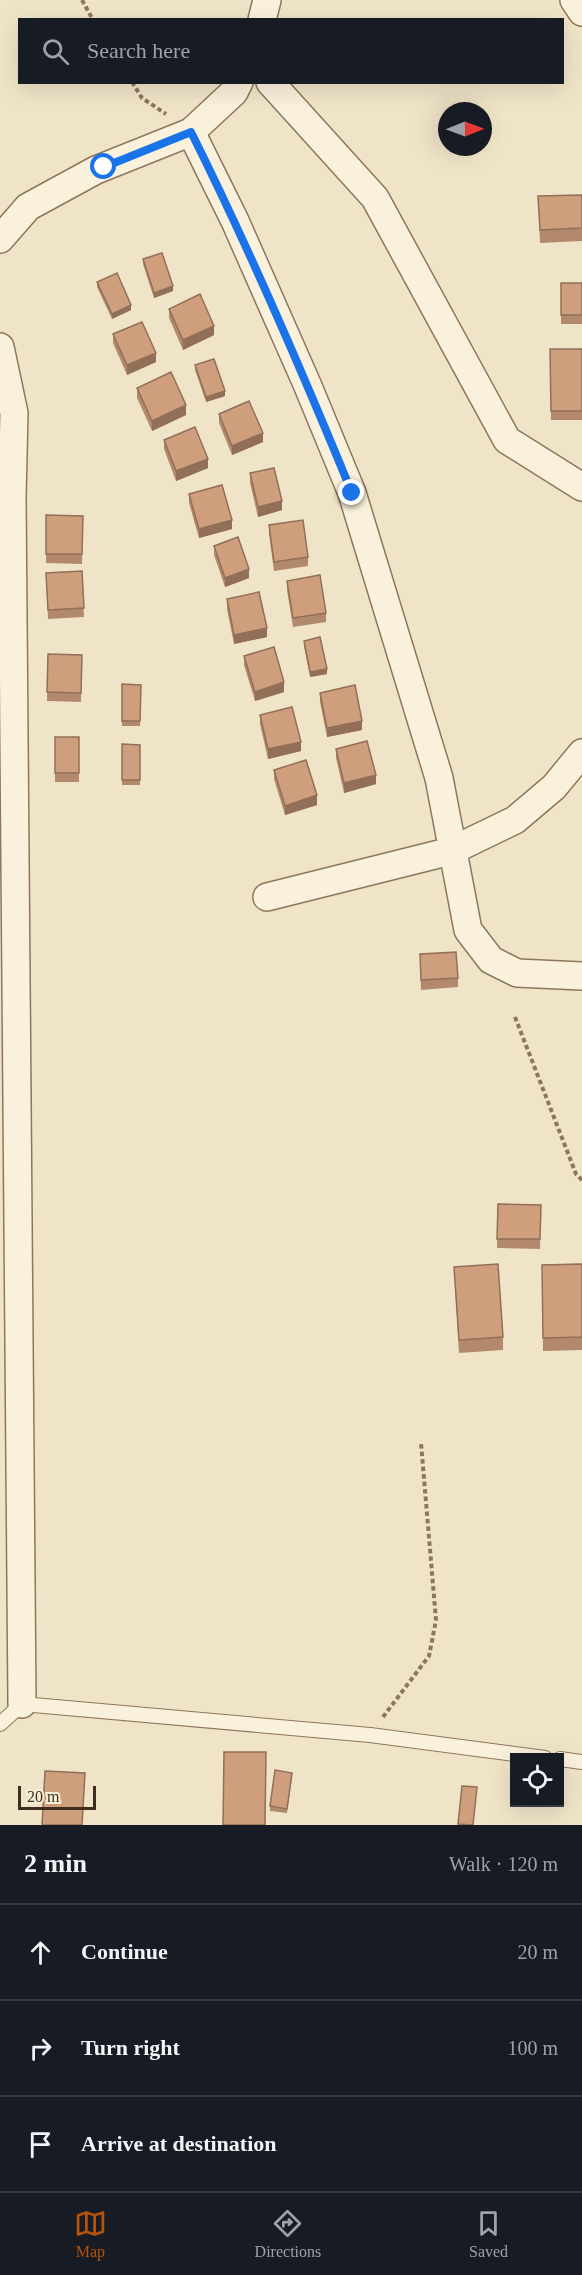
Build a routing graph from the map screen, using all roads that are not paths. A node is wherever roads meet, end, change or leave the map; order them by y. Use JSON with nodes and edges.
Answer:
{"nodes":[{"id":1,"x":267,"y":0,"type":"edge"},
{"id":2,"x":574,"y":0,"type":"edge"},
{"id":3,"x":582,"y":12,"type":"edge"},
{"id":4,"x":262,"y":18,"type":"edge"},
{"id":5,"x":238,"y":84,"type":"edge"},
{"id":6,"x":272,"y":84,"type":"edge"},
{"id":7,"x":191,"y":132,"type":"junction"},
{"id":8,"x":0,"y":239,"type":"edge"},
{"id":9,"x":0,"y":347,"type":"edge"},
{"id":10,"x":582,"y":487,"type":"edge"},
{"id":11,"x":582,"y":753,"type":"edge"},
{"id":12,"x":451,"y":851,"type":"junction"},
{"id":13,"x":267,"y":897,"type":"dead end"},
{"id":14,"x":582,"y":976,"type":"edge"},
{"id":15,"x":22,"y":1704,"type":"junction"},
{"id":16,"x":0,"y":1724,"type":"edge"},
{"id":17,"x":510,"y":1753,"type":"edge"},
{"id":18,"x":564,"y":1760,"type":"edge"},
{"id":19,"x":582,"y":1762,"type":"edge"}],
"edges":[{"from":1,"to":4,"type":"street"},
{"from":2,"to":3,"type":"street"},
{"from":5,"to":7,"type":"street"},
{"from":6,"to":10,"type":"street"},
{"from":7,"to":8,"type":"street"},
{"from":7,"to":12,"type":"street"},
{"from":9,"to":15,"type":"street"},
{"from":11,"to":12,"type":"street"},
{"from":12,"to":13,"type":"street"},
{"from":12,"to":14,"type":"street"},
{"from":15,"to":16,"type":"lane"},
{"from":15,"to":17,"type":"lane"},
{"from":18,"to":19,"type":"lane"}]}
